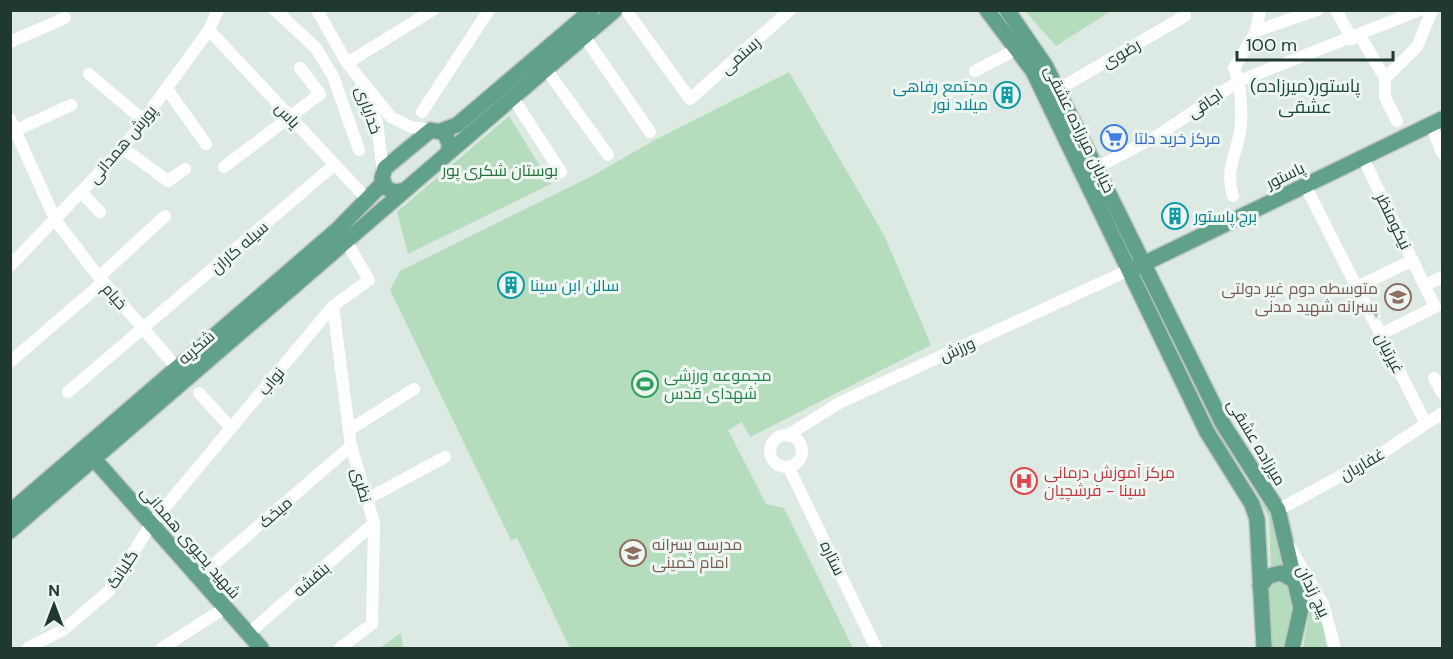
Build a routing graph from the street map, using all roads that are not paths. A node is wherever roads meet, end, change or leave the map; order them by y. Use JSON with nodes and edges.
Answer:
{"nodes":[{"id":1,"x":218,"y":10,"type":"edge"},
{"id":2,"x":275,"y":10,"type":"edge"},
{"id":3,"x":317,"y":10,"type":"edge"},
{"id":4,"x":433,"y":10,"type":"edge"},
{"id":5,"x":489,"y":10,"type":"edge"},
{"id":6,"x":591,"y":10,"type":"edge"},
{"id":7,"x":615,"y":10,"type":"edge"},
{"id":8,"x":627,"y":10,"type":"edge"},
{"id":9,"x":987,"y":10,"type":"edge"},
{"id":10,"x":1007,"y":10,"type":"edge"},
{"id":11,"x":1317,"y":10,"type":"edge"},
{"id":12,"x":1336,"y":10,"type":"edge"},
{"id":13,"x":1420,"y":10,"type":"edge"},
{"id":14,"x":1432,"y":10,"type":"edge"},
{"id":15,"x":790,"y":11,"type":"edge"},
{"id":16,"x":1261,"y":11,"type":"edge"},
{"id":17,"x":479,"y":16,"type":"edge"},
{"id":18,"x":1185,"y":16,"type":"dead end"},
{"id":19,"x":65,"y":18,"type":"dead end"},
{"id":20,"x":209,"y":30,"type":"junction"},
{"id":21,"x":1256,"y":31,"type":"junction"},
{"id":22,"x":584,"y":36,"type":"junction"},
{"id":23,"x":1355,"y":38,"type":"junction"},
{"id":24,"x":10,"y":42,"type":"edge"},
{"id":25,"x":1017,"y":49,"type":"junction"},
{"id":26,"x":347,"y":63,"type":"junction"},
{"id":27,"x":300,"y":68,"type":"dead end"},
{"id":28,"x":546,"y":69,"type":"junction"},
{"id":29,"x":975,"y":71,"type":"dead end"},
{"id":30,"x":89,"y":74,"type":"dead end"},
{"id":31,"x":356,"y":74,"type":"junction"},
{"id":32,"x":1386,"y":78,"type":"junction"},
{"id":33,"x":1239,"y":81,"type":"junction"},
{"id":34,"x":167,"y":89,"type":"junction"},
{"id":35,"x":1057,"y":90,"type":"junction"},
{"id":36,"x":513,"y":98,"type":"junction"},
{"id":37,"x":71,"y":105,"type":"dead end"},
{"id":38,"x":422,"y":112,"type":"dead end"},
{"id":39,"x":291,"y":118,"type":"junction"},
{"id":40,"x":10,"y":119,"type":"edge"},
{"id":41,"x":143,"y":120,"type":"junction"},
{"id":42,"x":1397,"y":121,"type":"dead end"},
{"id":43,"x":1437,"y":122,"type":"edge"},
{"id":44,"x":436,"y":130,"type":"junction"},
{"id":45,"x":13,"y":132,"type":"edge"},
{"id":46,"x":650,"y":132,"type":"dead end"},
{"id":47,"x":206,"y":144,"type":"dead end"},
{"id":48,"x":123,"y":148,"type":"junction"},
{"id":49,"x":359,"y":150,"type":"dead end"},
{"id":50,"x":1443,"y":153,"type":"edge"},
{"id":51,"x":447,"y":154,"type":"junction"},
{"id":52,"x":608,"y":155,"type":"dead end"},
{"id":53,"x":1363,"y":158,"type":"junction"},
{"id":54,"x":334,"y":165,"type":"junction"},
{"id":55,"x":224,"y":167,"type":"dead end"},
{"id":56,"x":185,"y":168,"type":"dead end"},
{"id":57,"x":1096,"y":168,"type":"junction"},
{"id":58,"x":561,"y":172,"type":"dead end"},
{"id":59,"x":383,"y":178,"type":"junction"},
{"id":60,"x":1305,"y":185,"type":"junction"},
{"id":61,"x":405,"y":190,"type":"junction"},
{"id":62,"x":82,"y":193,"type":"junction"},
{"id":63,"x":1233,"y":196,"type":"dead end"},
{"id":64,"x":367,"y":200,"type":"junction"},
{"id":65,"x":100,"y":212,"type":"dead end"},
{"id":66,"x":165,"y":216,"type":"dead end"},
{"id":67,"x":56,"y":221,"type":"junction"},
{"id":68,"x":1124,"y":226,"type":"junction"},
{"id":69,"x":346,"y":241,"type":"junction"},
{"id":70,"x":1171,"y":250,"type":"junction"},
{"id":71,"x":1413,"y":260,"type":"junction"},
{"id":72,"x":10,"y":266,"type":"edge"},
{"id":73,"x":1136,"y":267,"type":"junction"},
{"id":74,"x":1443,"y":277,"type":"edge"},
{"id":75,"x":101,"y":280,"type":"junction"},
{"id":76,"x":1425,"y":285,"type":"junction"},
{"id":77,"x":1357,"y":287,"type":"junction"},
{"id":78,"x":333,"y":306,"type":"junction"},
{"id":79,"x":144,"y":329,"type":"junction"},
{"id":80,"x":1381,"y":334,"type":"junction"},
{"id":81,"x":10,"y":362,"type":"edge"},
{"id":82,"x":177,"y":368,"type":"junction"},
{"id":83,"x":1434,"y":378,"type":"dead end"},
{"id":84,"x":414,"y":388,"type":"dead end"},
{"id":85,"x":68,"y":392,"type":"dead end"},
{"id":86,"x":199,"y":393,"type":"dead end"},
{"id":87,"x":1443,"y":393,"type":"edge"},
{"id":88,"x":1443,"y":413,"type":"edge"},
{"id":89,"x":1223,"y":424,"type":"junction"},
{"id":90,"x":1426,"y":424,"type":"junction"},
{"id":91,"x":231,"y":428,"type":"junction"},
{"id":92,"x":349,"y":430,"type":"junction"},
{"id":93,"x":1207,"y":432,"type":"junction"},
{"id":94,"x":788,"y":435,"type":"junction"},
{"id":95,"x":351,"y":446,"type":"junction"},
{"id":96,"x":445,"y":457,"type":"dead end"},
{"id":97,"x":94,"y":459,"type":"junction"},
{"id":98,"x":789,"y":468,"type":"junction"},
{"id":99,"x":367,"y":499,"type":"junction"},
{"id":100,"x":1278,"y":510,"type":"junction"},
{"id":101,"x":10,"y":512,"type":"edge"},
{"id":102,"x":374,"y":523,"type":"junction"},
{"id":103,"x":151,"y":524,"type":"junction"},
{"id":104,"x":10,"y":531,"type":"edge"},
{"id":105,"x":1284,"y":537,"type":"junction"},
{"id":106,"x":198,"y":578,"type":"junction"},
{"id":107,"x":1294,"y":580,"type":"junction"},
{"id":108,"x":1260,"y":586,"type":"junction"},
{"id":109,"x":225,"y":608,"type":"junction"},
{"id":110,"x":1262,"y":629,"type":"junction"},
{"id":111,"x":248,"y":634,"type":"junction"},
{"id":112,"x":28,"y":648,"type":"edge"},
{"id":113,"x":162,"y":648,"type":"edge"},
{"id":114,"x":261,"y":648,"type":"edge"},
{"id":115,"x":339,"y":648,"type":"edge"},
{"id":116,"x":876,"y":648,"type":"edge"},
{"id":117,"x":1251,"y":648,"type":"edge"},
{"id":118,"x":1264,"y":648,"type":"edge"},
{"id":119,"x":1292,"y":648,"type":"edge"},
{"id":120,"x":1336,"y":648,"type":"edge"}],
"edges":[{"from":1,"to":20,"type":"street","name":"پورش همدانی"},
{"from":2,"to":49,"type":"street","name":"خدایاری"},
{"from":3,"to":26,"type":"street"},
{"from":4,"to":26,"type":"street"},
{"from":5,"to":17,"type":"street"},
{"from":6,"to":44,"type":"main road"},
{"from":7,"to":22,"type":"main road"},
{"from":8,"to":15,"type":"street","name":"رستمی"},
{"from":9,"to":25,"type":"main road","name":"خیابان میرزاده عشقی"},
{"from":10,"to":35,"type":"main road","name":"خیابان میرزاده عشقی"},
{"from":11,"to":21,"type":"street"},
{"from":12,"to":23,"type":"street"},
{"from":13,"to":23,"type":"street","name":"اجاقی"},
{"from":14,"to":32,"type":"street"},
{"from":16,"to":21,"type":"street"},
{"from":17,"to":38,"type":"street"},
{"from":18,"to":35,"type":"street","name":"رضوی"},
{"from":19,"to":24,"type":"street"},
{"from":20,"to":34,"type":"street","name":"پورش همدانی"},
{"from":20,"to":39,"type":"street","name":"یاس"},
{"from":21,"to":33,"type":"street"},
{"from":22,"to":28,"type":"main road"},
{"from":22,"to":46,"type":"street"},
{"from":23,"to":32,"type":"street"},
{"from":23,"to":33,"type":"street","name":"اجاقی"},
{"from":25,"to":29,"type":"street"},
{"from":25,"to":73,"type":"main road","name":"خیابان میرزاده عشقی"},
{"from":26,"to":31,"type":"street"},
{"from":27,"to":39,"type":"street"},
{"from":28,"to":36,"type":"main road"},
{"from":28,"to":52,"type":"street"},
{"from":30,"to":41,"type":"street"},
{"from":31,"to":44,"type":"street","name":"خدایاری"},
{"from":31,"to":59,"type":"street","name":"خدایاری"},
{"from":32,"to":42,"type":"street"},
{"from":33,"to":57,"type":"street","name":"اجاقی"},
{"from":33,"to":63,"type":"street"},
{"from":34,"to":41,"type":"street","name":"پورش همدانی"},
{"from":34,"to":47,"type":"street"},
{"from":35,"to":57,"type":"main road","name":"خیابان میرزاده عشقی"},
{"from":36,"to":51,"type":"main road"},
{"from":36,"to":58,"type":"street"},
{"from":37,"to":45,"type":"street"},
{"from":39,"to":54,"type":"street","name":"یاس"},
{"from":39,"to":55,"type":"street"},
{"from":40,"to":45,"type":"street","name":"خیام"},
{"from":41,"to":48,"type":"street","name":"پورش همدانی"},
{"from":43,"to":50,"type":"street"},
{"from":43,"to":53,"type":"main road","name":"پاستور"},
{"from":44,"to":51,"type":"main road"},
{"from":44,"to":59,"type":"main road","name":"شکریه"},
{"from":45,"to":67,"type":"street","name":"خیام"},
{"from":48,"to":56,"type":"street"},
{"from":48,"to":62,"type":"street","name":"پورش همدانی"},
{"from":51,"to":61,"type":"main road","name":"شکریه"},
{"from":53,"to":60,"type":"main road","name":"پاستور"},
{"from":53,"to":71,"type":"street","name":"نیکومنظر"},
{"from":54,"to":64,"type":"street","name":"یاس"},
{"from":54,"to":79,"type":"street","name":"سیله کاران"},
{"from":57,"to":68,"type":"main road","name":"خیابان میرزاده عشقی"},
{"from":59,"to":61,"type":"main road"},
{"from":59,"to":64,"type":"main road","name":"شکریه"},
{"from":60,"to":70,"type":"main road","name":"پاستور"},
{"from":60,"to":77,"type":"street","name":"غیرتیان"},
{"from":61,"to":69,"type":"main road","name":"شکریه"},
{"from":62,"to":65,"type":"street"},
{"from":62,"to":67,"type":"street","name":"پورش همدانی"},
{"from":64,"to":82,"type":"main road","name":"شکریه"},
{"from":66,"to":75,"type":"street"},
{"from":67,"to":72,"type":"street","name":"پورش همدانی"},
{"from":67,"to":75,"type":"street","name":"خیام"},
{"from":68,"to":70,"type":"main road"},
{"from":68,"to":73,"type":"main road","name":"خیابان میرزاده عشقی"},
{"from":69,"to":78,"type":"street","name":"نواب"},
{"from":69,"to":97,"type":"main road","name":"شکریه"},
{"from":70,"to":73,"type":"main road","name":"پاستور"},
{"from":71,"to":76,"type":"street","name":"نیکومنظر"},
{"from":71,"to":77,"type":"street"},
{"from":73,"to":89,"type":"main road","name":"میرزاده عشقی"},
{"from":73,"to":93,"type":"main road"},
{"from":73,"to":94,"type":"street","name":"ورزش"},
{"from":74,"to":76,"type":"street"},
{"from":75,"to":79,"type":"street","name":"خیام"},
{"from":75,"to":81,"type":"street"},
{"from":76,"to":80,"type":"street","name":"نیکومنظر"},
{"from":77,"to":80,"type":"street","name":"غیرتیان"},
{"from":78,"to":91,"type":"street","name":"نواب"},
{"from":78,"to":92,"type":"street","name":"نظری"},
{"from":79,"to":82,"type":"street","name":"خیام"},
{"from":79,"to":85,"type":"street","name":"سیله کاران"},
{"from":80,"to":90,"type":"street","name":"غیرتیان"},
{"from":82,"to":101,"type":"main road","name":"شکریه"},
{"from":83,"to":87,"type":"street"},
{"from":84,"to":92,"type":"street"},
{"from":86,"to":91,"type":"street"},
{"from":88,"to":90,"type":"street","name":"غفاریان"},
{"from":89,"to":93,"type":"main road"},
{"from":89,"to":100,"type":"main road","name":"میرزاده عشقی"},
{"from":90,"to":100,"type":"street","name":"غفاریان"},
{"from":91,"to":103,"type":"street","name":"نواب"},
{"from":92,"to":95,"type":"street","name":"نظری"},
{"from":93,"to":108,"type":"main road"},
{"from":94,"to":98,"type":"street"},
{"from":94,"to":98,"type":"street"},
{"from":95,"to":99,"type":"street","name":"نظری"},
{"from":95,"to":106,"type":"street","name":"میخک"},
{"from":96,"to":99,"type":"street"},
{"from":97,"to":103,"type":"main road","name":"شهید یحیوی همدانی"},
{"from":97,"to":104,"type":"main road","name":"شکریه"},
{"from":98,"to":116,"type":"street","name":"ستاره"},
{"from":99,"to":102,"type":"street","name":"نظری"},
{"from":100,"to":105,"type":"main road","name":"میرزاده عشقی"},
{"from":102,"to":111,"type":"street","name":"بنفشه"},
{"from":102,"to":115,"type":"street","name":"نظری"},
{"from":103,"to":106,"type":"main road","name":"شهید یحیوی همدانی"},
{"from":103,"to":112,"type":"street","name":"گلبانگ"},
{"from":105,"to":107,"type":"main road","name":"میرزاده عشقی"},
{"from":105,"to":120,"type":"street","name":"پیچ زندان"},
{"from":106,"to":109,"type":"main road","name":"شهید یحیوی همدانی"},
{"from":107,"to":108,"type":"main road"},
{"from":107,"to":119,"type":"main road","name":"میرزاده عشقی"},
{"from":108,"to":110,"type":"main road"},
{"from":109,"to":111,"type":"main road","name":"شهید یحیوی همدانی"},
{"from":109,"to":113,"type":"street"},
{"from":110,"to":117,"type":"main road"},
{"from":110,"to":118,"type":"main road"},
{"from":111,"to":114,"type":"main road","name":"شهید یحیوی همدانی"}]}
